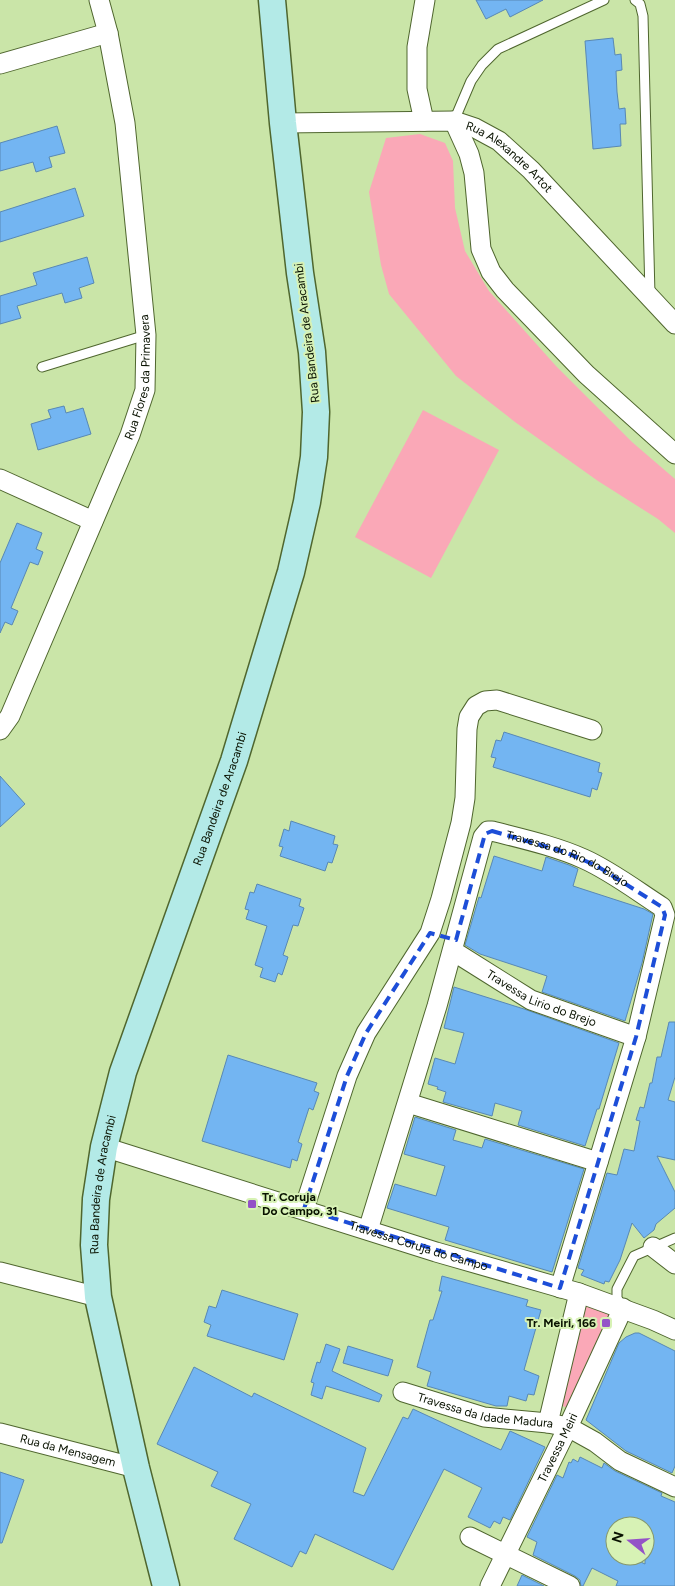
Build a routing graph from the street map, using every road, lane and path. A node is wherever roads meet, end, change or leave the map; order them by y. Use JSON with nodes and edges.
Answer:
{"nodes":[{"id":1,"x":99,"y":0,"type":"edge"},
{"id":2,"x":272,"y":0,"type":"edge"},
{"id":3,"x":425,"y":0,"type":"edge"},
{"id":4,"x":604,"y":0,"type":"edge"},
{"id":5,"x":635,"y":0,"type":"edge"},
{"id":6,"x":108,"y":33,"type":"junction"},
{"id":7,"x":0,"y":64,"type":"edge"},
{"id":8,"x":424,"y":121,"type":"junction"},
{"id":9,"x":454,"y":121,"type":"junction"},
{"id":10,"x":283,"y":124,"type":"junction"},
{"id":11,"x":650,"y":298,"type":"junction"},
{"id":12,"x":675,"y":324,"type":"edge"},
{"id":13,"x":146,"y":335,"type":"junction"},
{"id":14,"x":42,"y":367,"type":"dead end"},
{"id":15,"x":675,"y":454,"type":"edge"},
{"id":16,"x":0,"y":479,"type":"edge"},
{"id":17,"x":93,"y":521,"type":"junction"},
{"id":18,"x":0,"y":730,"type":"edge"},
{"id":19,"x":592,"y":730,"type":"dead end"},
{"id":20,"x":430,"y":933,"type":"junction"},
{"id":21,"x":455,"y":945,"type":"junction"},
{"id":22,"x":636,"y":1037,"type":"junction"},
{"id":23,"x":408,"y":1103,"type":"junction"},
{"id":24,"x":104,"y":1148,"type":"junction"},
{"id":25,"x":598,"y":1162,"type":"junction"},
{"id":26,"x":304,"y":1209,"type":"junction"},
{"id":27,"x":368,"y":1230,"type":"junction"},
{"id":28,"x":675,"y":1238,"type":"edge"},
{"id":29,"x":653,"y":1247,"type":"junction"},
{"id":30,"x":675,"y":1264,"type":"edge"},
{"id":31,"x":0,"y":1272,"type":"edge"},
{"id":32,"x":560,"y":1288,"type":"junction"},
{"id":33,"x":579,"y":1293,"type":"junction"},
{"id":34,"x":98,"y":1297,"type":"junction"},
{"id":35,"x":623,"y":1308,"type":"junction"},
{"id":36,"x":675,"y":1330,"type":"edge"},
{"id":37,"x":403,"y":1392,"type":"dead end"},
{"id":38,"x":548,"y":1423,"type":"junction"},
{"id":39,"x":568,"y":1427,"type":"junction"},
{"id":40,"x":0,"y":1433,"type":"edge"},
{"id":41,"x":136,"y":1468,"type":"junction"},
{"id":42,"x":675,"y":1487,"type":"edge"},
{"id":43,"x":470,"y":1537,"type":"dead end"},
{"id":44,"x":505,"y":1555,"type":"junction"},
{"id":45,"x":166,"y":1586,"type":"edge"},
{"id":46,"x":490,"y":1586,"type":"edge"},
{"id":47,"x":570,"y":1586,"type":"edge"}],
"edges":[{"from":1,"to":6,"type":"street","name":"Rua Flores da Primavera"},
{"from":2,"to":10,"type":"main road","name":"Rua Bandeira de Aracambi"},
{"from":3,"to":8,"type":"street"},
{"from":4,"to":9,"type":"lane"},
{"from":5,"to":11,"type":"lane"},
{"from":6,"to":7,"type":"street"},
{"from":6,"to":13,"type":"street","name":"Rua Flores da Primavera"},
{"from":8,"to":9,"type":"street","name":"Rua Alexandre Artot"},
{"from":8,"to":10,"type":"street","name":"Rua Alexandre Artot"},
{"from":9,"to":11,"type":"street","name":"Rua Alexandre Artot"},
{"from":9,"to":15,"type":"street"},
{"from":10,"to":24,"type":"main road","name":"Rua Bandeira de Aracambi"},
{"from":11,"to":12,"type":"street","name":"Rua Alexandre Artot"},
{"from":13,"to":14,"type":"lane"},
{"from":13,"to":17,"type":"street","name":"Rua Flores da Primavera"},
{"from":16,"to":17,"type":"street"},
{"from":17,"to":18,"type":"street","name":"Rua Flores da Primavera"},
{"from":19,"to":20,"type":"street"},
{"from":20,"to":21,"type":"street","name":"Travessa Lirio do Brejo"},
{"from":20,"to":26,"type":"street"},
{"from":21,"to":22,"type":"street","name":"Travessa Lirio do Brejo"},
{"from":21,"to":22,"type":"street","name":"Travessa do Rio do Brejo"},
{"from":21,"to":23,"type":"street","name":"Travessa do Rio do Brejo"},
{"from":22,"to":25,"type":"street","name":"Travessa do Rio do Brejo"},
{"from":23,"to":25,"type":"street"},
{"from":23,"to":27,"type":"street","name":"Travessa do Rio do Brejo"},
{"from":24,"to":26,"type":"street","name":"Travessa Coruja do Campo"},
{"from":24,"to":34,"type":"main road","name":"Rua Bandeira de Aracambi"},
{"from":25,"to":32,"type":"street","name":"Travessa do Rio do Brejo"},
{"from":26,"to":27,"type":"street","name":"Travessa Coruja do Campo"},
{"from":27,"to":32,"type":"street","name":"Travessa Coruja do Campo"},
{"from":28,"to":29,"type":"lane"},
{"from":29,"to":30,"type":"street"},
{"from":29,"to":35,"type":"lane"},
{"from":31,"to":34,"type":"street"},
{"from":32,"to":33,"type":"street","name":"Travessa Coruja do Campo"},
{"from":33,"to":35,"type":"street","name":"Travessa Coruja do Campo"},
{"from":33,"to":38,"type":"street"},
{"from":34,"to":41,"type":"main road","name":"Rua Bandeira de Aracambi"},
{"from":35,"to":36,"type":"street","name":"Travessa Coruja do Campo"},
{"from":35,"to":39,"type":"street","name":"Travessa Meiri"},
{"from":37,"to":38,"type":"street","name":"Travessa da Idade Madura"},
{"from":38,"to":39,"type":"street","name":"Travessa da Idade Madura"},
{"from":39,"to":42,"type":"street","name":"Travessa da Idade Madura"},
{"from":39,"to":44,"type":"street","name":"Travessa Meiri"},
{"from":40,"to":41,"type":"street","name":"Rua da Mensagem"},
{"from":41,"to":45,"type":"main road","name":"Rua Bandeira de Aracambi"},
{"from":43,"to":44,"type":"street"},
{"from":44,"to":46,"type":"street","name":"Travessa Meiri"},
{"from":44,"to":47,"type":"street"}]}
